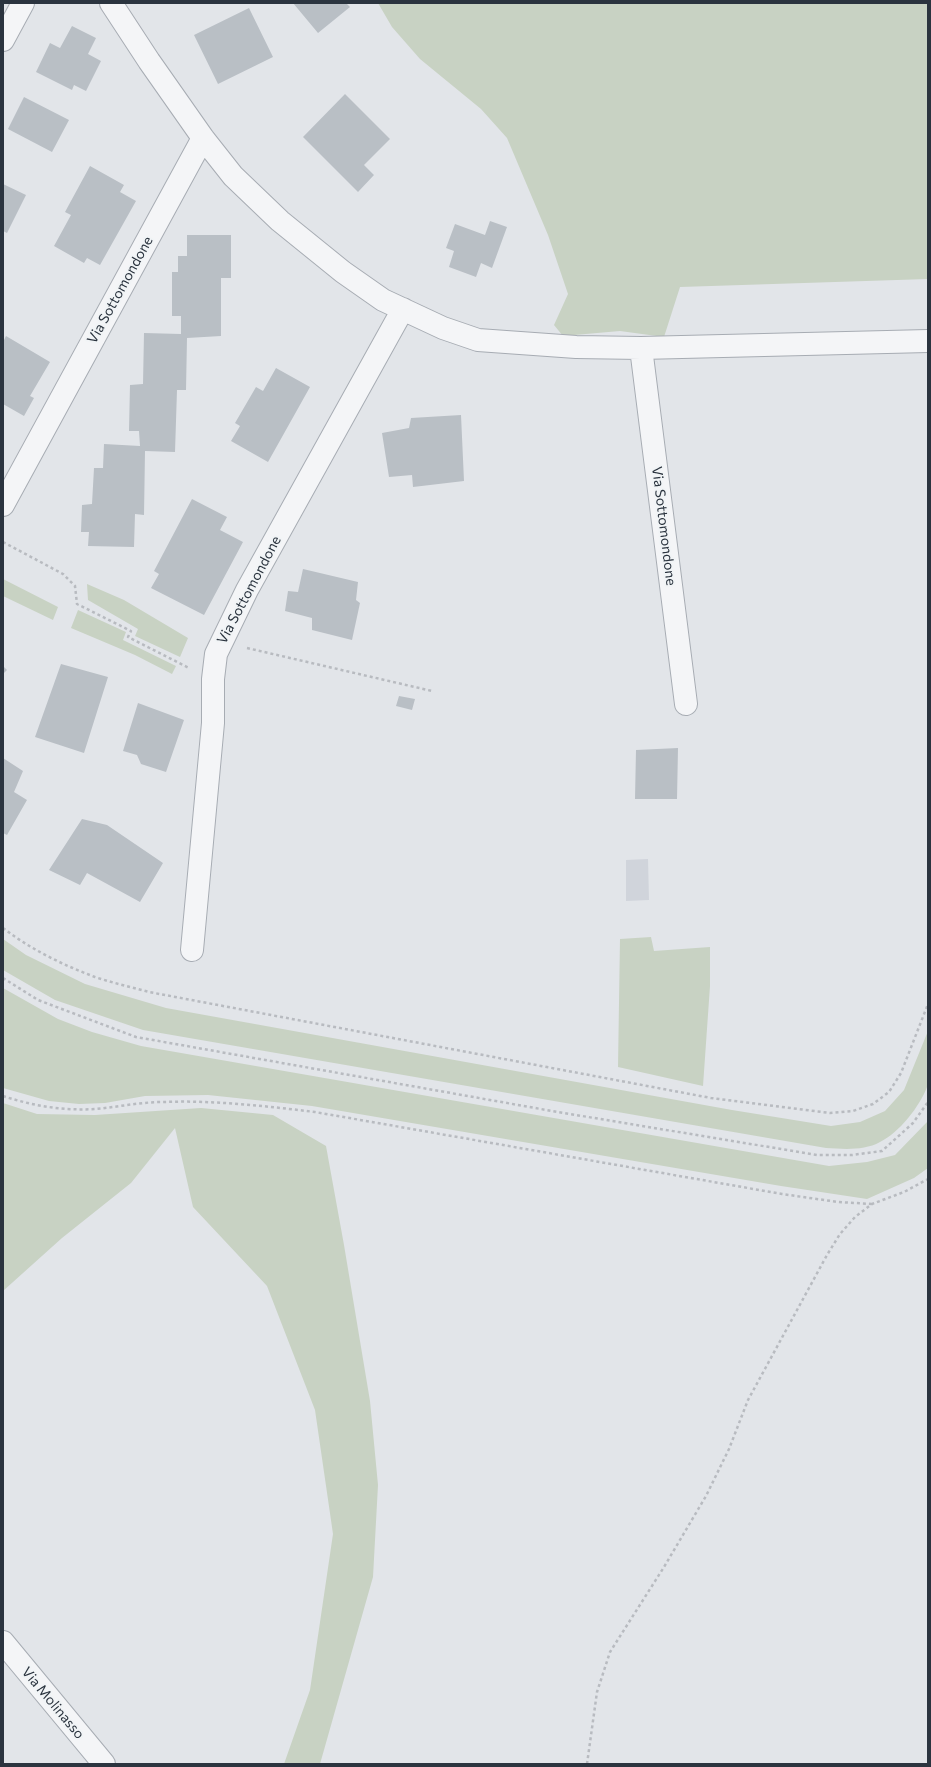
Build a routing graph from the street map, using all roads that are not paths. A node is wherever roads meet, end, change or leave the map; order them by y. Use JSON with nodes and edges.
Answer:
{"nodes":[{"id":1,"x":23,"y":3,"type":"edge"},
{"id":2,"x":110,"y":3,"type":"edge"},
{"id":3,"x":3,"y":40,"type":"edge"},
{"id":4,"x":203,"y":138,"type":"junction"},
{"id":5,"x":403,"y":309,"type":"junction"},
{"id":6,"x":928,"y":341,"type":"edge"},
{"id":7,"x":641,"y":348,"type":"junction"},
{"id":8,"x":3,"y":505,"type":"edge"},
{"id":9,"x":686,"y":704,"type":"dead end"},
{"id":10,"x":192,"y":950,"type":"dead end"},
{"id":11,"x":3,"y":1642,"type":"edge"},
{"id":12,"x":104,"y":1764,"type":"edge"}],
"edges":[{"from":1,"to":3,"type":"street"},
{"from":2,"to":4,"type":"street"},
{"from":4,"to":5,"type":"street"},
{"from":4,"to":8,"type":"street","name":"Via Sottomondone"},
{"from":5,"to":7,"type":"street"},
{"from":5,"to":10,"type":"street","name":"Via Sottomondone"},
{"from":6,"to":7,"type":"street"},
{"from":7,"to":9,"type":"street","name":"Via Sottomondone"},
{"from":11,"to":12,"type":"street","name":"Via Molinasso"}]}
